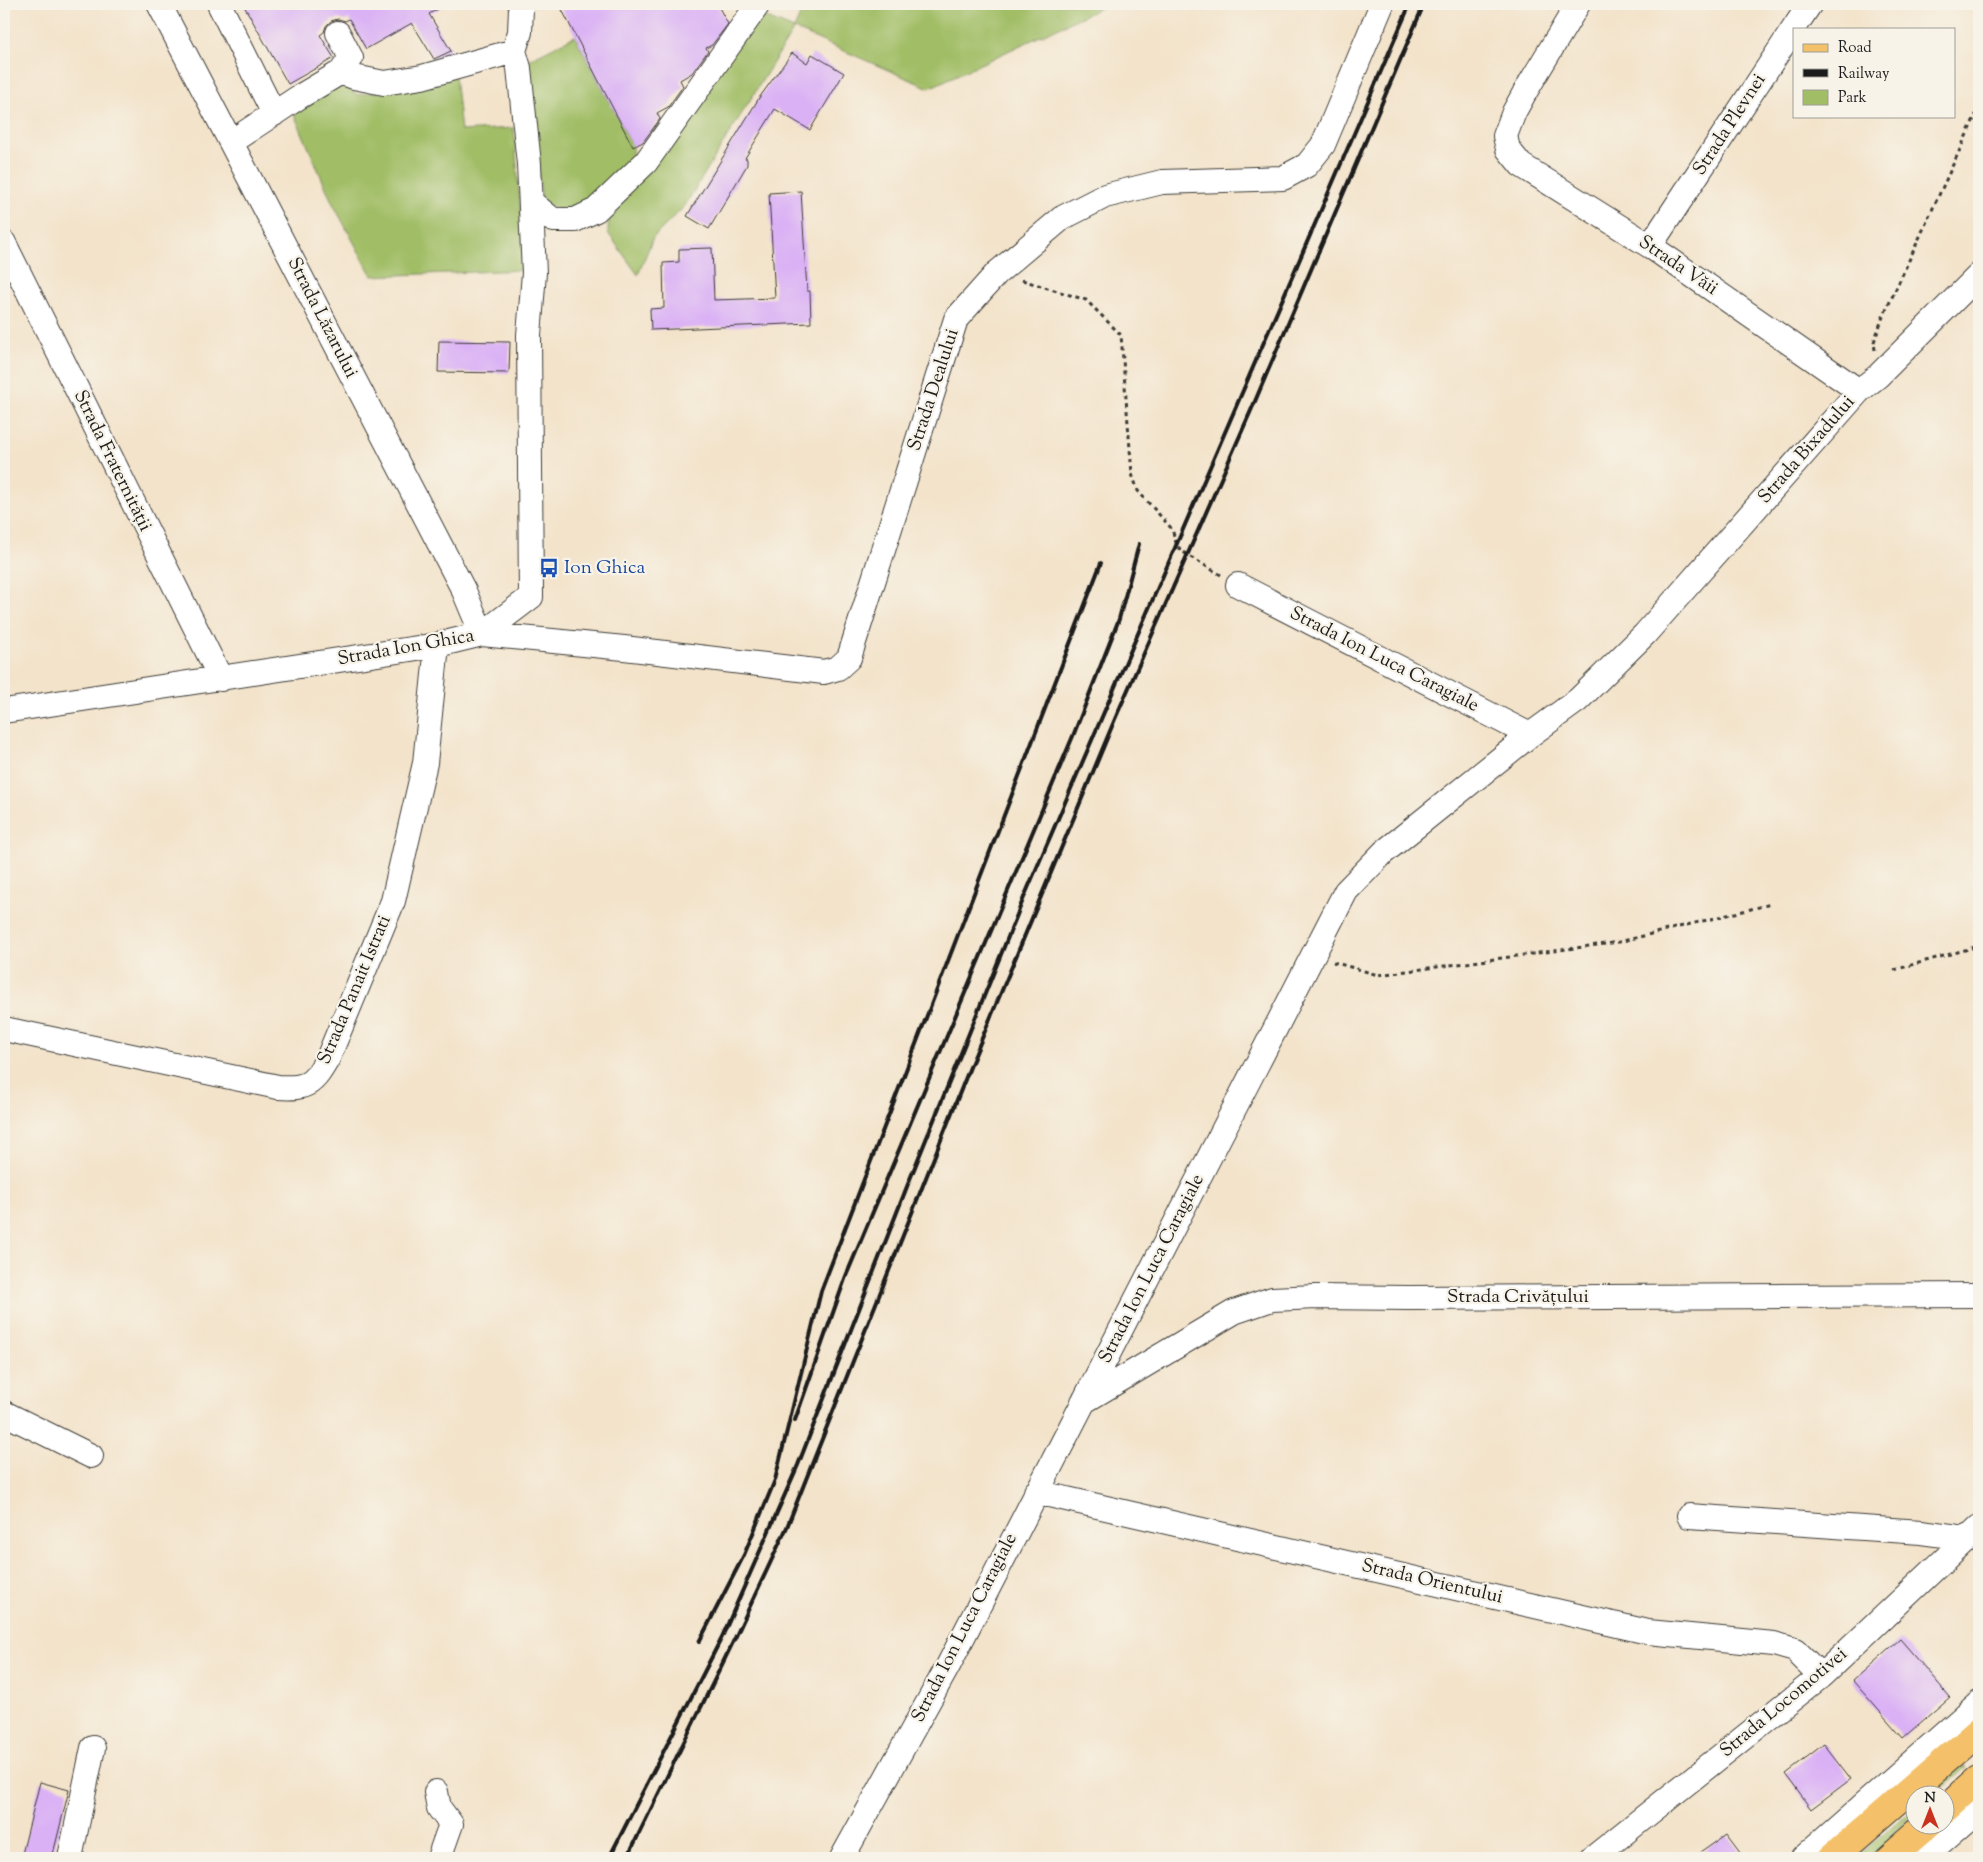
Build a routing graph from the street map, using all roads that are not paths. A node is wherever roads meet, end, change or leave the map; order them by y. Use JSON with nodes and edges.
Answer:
{"nodes":[{"id":1,"x":159,"y":4,"type":"edge"},
{"id":2,"x":219,"y":4,"type":"edge"},
{"id":3,"x":520,"y":4,"type":"edge"},
{"id":4,"x":1382,"y":4,"type":"edge"},
{"id":5,"x":1578,"y":4,"type":"edge"},
{"id":6,"x":1810,"y":4,"type":"edge"},
{"id":7,"x":757,"y":6,"type":"dead end"},
{"id":8,"x":1794,"y":28,"type":"edge"},
{"id":9,"x":1793,"y":30,"type":"edge"},
{"id":10,"x":338,"y":33,"type":"dead end"},
{"id":11,"x":514,"y":51,"type":"junction"},
{"id":12,"x":341,"y":72,"type":"junction"},
{"id":13,"x":274,"y":114,"type":"junction"},
{"id":14,"x":231,"y":142,"type":"junction"},
{"id":15,"x":531,"y":202,"type":"junction"},
{"id":16,"x":4,"y":243,"type":"edge"},
{"id":17,"x":1650,"y":246,"type":"junction"},
{"id":18,"x":1979,"y":275,"type":"edge"},
{"id":19,"x":1859,"y":391,"type":"junction"},
{"id":20,"x":1238,"y":585,"type":"road end"},
{"id":21,"x":482,"y":634,"type":"junction"},
{"id":22,"x":1645,"y":634,"type":"joint"},
{"id":23,"x":437,"y":645,"type":"junction"},
{"id":24,"x":838,"y":668,"type":"joint"},
{"id":25,"x":220,"y":679,"type":"junction"},
{"id":26,"x":4,"y":711,"type":"edge"},
{"id":27,"x":1530,"y":735,"type":"junction"},
{"id":28,"x":4,"y":1029,"type":"edge"},
{"id":29,"x":1979,"y":1295,"type":"edge"},
{"id":30,"x":1083,"y":1402,"type":"junction"},
{"id":31,"x":4,"y":1413,"type":"edge"},
{"id":32,"x":91,"y":1456,"type":"dead end"},
{"id":33,"x":1036,"y":1492,"type":"junction"},
{"id":34,"x":1689,"y":1516,"type":"dead end"},
{"id":35,"x":1973,"y":1533,"type":"edge"},
{"id":36,"x":1821,"y":1676,"type":"junction"},
{"id":37,"x":1979,"y":1703,"type":"edge"},
{"id":38,"x":1970,"y":1738,"type":"edge"},
{"id":39,"x":93,"y":1748,"type":"dead end"},
{"id":40,"x":1979,"y":1779,"type":"edge"},
{"id":41,"x":436,"y":1792,"type":"dead end"},
{"id":42,"x":1956,"y":1800,"type":"edge"},
{"id":43,"x":1979,"y":1809,"type":"edge"},
{"id":44,"x":1917,"y":1834,"type":"edge"},
{"id":45,"x":70,"y":1858,"type":"edge"},
{"id":46,"x":439,"y":1858,"type":"edge"},
{"id":47,"x":842,"y":1858,"type":"edge"},
{"id":48,"x":1593,"y":1858,"type":"edge"},
{"id":49,"x":1803,"y":1858,"type":"edge"},
{"id":50,"x":1832,"y":1858,"type":"edge"},
{"id":51,"x":1889,"y":1858,"type":"edge"},
{"id":52,"x":1923,"y":1858,"type":"edge"}],
"edges":[{"from":1,"to":14,"type":"street","name":"Strada Lăzarului"},
{"from":2,"to":13,"type":"street"},
{"from":3,"to":11,"type":"street"},
{"from":4,"to":24,"type":"street","name":"Strada Dealului"},
{"from":5,"to":17,"type":"street","name":"Strada Văii"},
{"from":6,"to":8,"type":"street","name":"Strada Plevnei"},
{"from":7,"to":15,"type":"street"},
{"from":9,"to":17,"type":"street","name":"Strada Plevnei"},
{"from":10,"to":12,"type":"street"},
{"from":11,"to":12,"type":"street"},
{"from":11,"to":15,"type":"street"},
{"from":12,"to":13,"type":"street"},
{"from":13,"to":14,"type":"street"},
{"from":14,"to":21,"type":"street","name":"Strada Lăzarului"},
{"from":15,"to":21,"type":"street"},
{"from":16,"to":25,"type":"street","name":"Strada Fraternității"},
{"from":17,"to":19,"type":"street","name":"Strada Văii"},
{"from":18,"to":19,"type":"street","name":"Strada Bixadului"},
{"from":19,"to":22,"type":"street","name":"Strada Bixadului"},
{"from":20,"to":27,"type":"street","name":"Strada Ion Luca Caragiale"},
{"from":21,"to":23,"type":"street","name":"Strada Ion Ghica"},
{"from":21,"to":24,"type":"street","name":"Strada Ion Ghica"},
{"from":22,"to":27,"type":"street","name":"Strada Ion Luca Caragiale"},
{"from":23,"to":25,"type":"street","name":"Strada Ion Ghica"},
{"from":23,"to":28,"type":"street","name":"Strada Panait Istrati"},
{"from":25,"to":26,"type":"street","name":"Strada Ion Ghica"},
{"from":27,"to":30,"type":"street","name":"Strada Ion Luca Caragiale"},
{"from":29,"to":30,"type":"street","name":"Strada Crivățului"},
{"from":30,"to":33,"type":"street","name":"Strada Ion Luca Caragiale"},
{"from":31,"to":32,"type":"street"},
{"from":33,"to":36,"type":"street","name":"Strada Orientului"},
{"from":33,"to":47,"type":"street","name":"Strada Ion Luca Caragiale"},
{"from":34,"to":35,"type":"street","name":"Strada Locomotivei"},
{"from":35,"to":36,"type":"street","name":"Strada Locomotivei"},
{"from":36,"to":48,"type":"street","name":"Strada Locomotivei"},
{"from":37,"to":38,"type":"street"},
{"from":38,"to":49,"type":"street"},
{"from":38,"to":50,"type":"main road"},
{"from":39,"to":45,"type":"street"},
{"from":40,"to":42,"type":"main road"},
{"from":41,"to":46,"type":"street"},
{"from":43,"to":52,"type":"street"},
{"from":44,"to":51,"type":"main road"}]}
